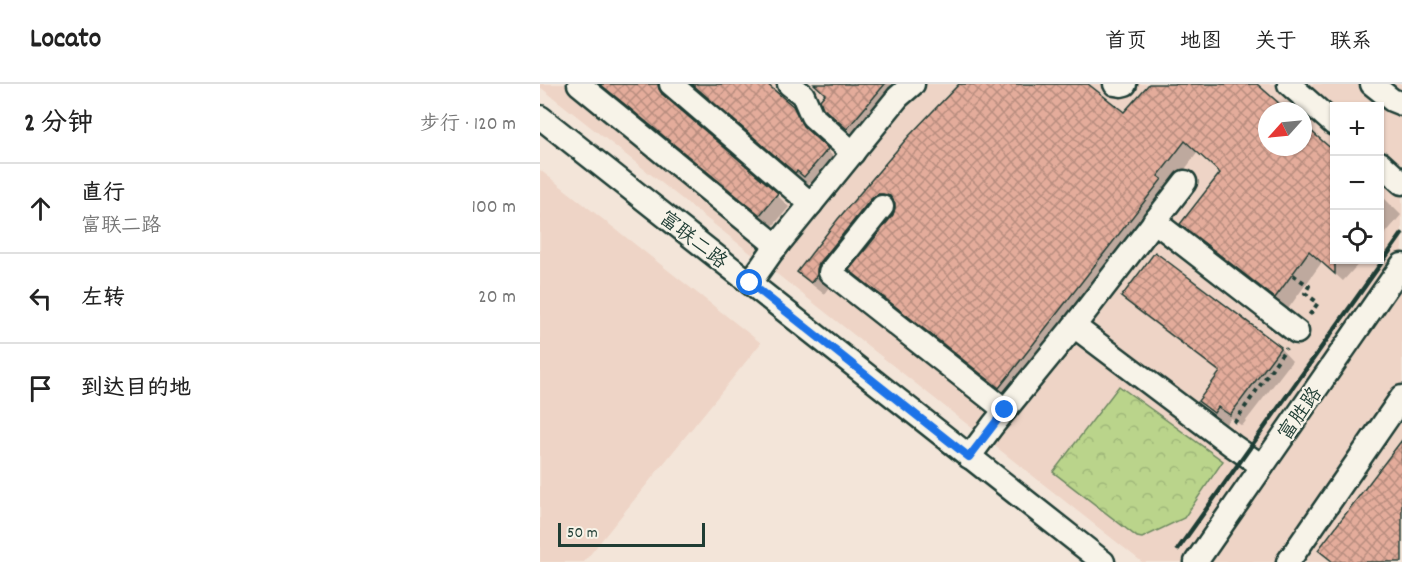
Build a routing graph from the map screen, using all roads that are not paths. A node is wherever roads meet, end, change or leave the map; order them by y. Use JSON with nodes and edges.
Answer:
{"nodes":[{"id":1,"x":579,"y":84,"type":"edge"},
{"id":2,"x":671,"y":84,"type":"edge"},
{"id":3,"x":789,"y":84,"type":"edge"},
{"id":4,"x":913,"y":84,"type":"edge"},
{"id":5,"x":1115,"y":84,"type":"edge"},
{"id":6,"x":1125,"y":84,"type":"edge"},
{"id":7,"x":1289,"y":84,"type":"edge"},
{"id":8,"x":1372,"y":84,"type":"edge"},
{"id":9,"x":1402,"y":104,"type":"edge"},
{"id":10,"x":540,"y":117,"type":"edge"},
{"id":11,"x":1330,"y":120,"type":"edge"},
{"id":12,"x":853,"y":153,"type":"junction"},
{"id":13,"x":1384,"y":167,"type":"edge"},
{"id":14,"x":1185,"y":182,"type":"dead end"},
{"id":15,"x":1402,"y":183,"type":"edge"},
{"id":16,"x":811,"y":204,"type":"junction"},
{"id":17,"x":882,"y":207,"type":"dead end"},
{"id":18,"x":1154,"y":221,"type":"junction"},
{"id":19,"x":777,"y":246,"type":"junction"},
{"id":20,"x":1402,"y":265,"type":"edge"},
{"id":21,"x":750,"y":283,"type":"junction"},
{"id":22,"x":1074,"y":326,"type":"junction"},
{"id":23,"x":1297,"y":332,"type":"road end"},
{"id":24,"x":1402,"y":397,"type":"edge"},
{"id":25,"x":1005,"y":410,"type":"junction"},
{"id":26,"x":969,"y":457,"type":"junction"},
{"id":27,"x":1262,"y":466,"type":"junction"},
{"id":28,"x":1103,"y":562,"type":"edge"},
{"id":29,"x":1196,"y":562,"type":"edge"},
{"id":30,"x":1288,"y":562,"type":"edge"}],
"edges":[{"from":1,"to":19,"type":"street"},
{"from":2,"to":16,"type":"street"},
{"from":3,"to":12,"type":"street"},
{"from":4,"to":12,"type":"street"},
{"from":5,"to":6,"type":"street"},
{"from":7,"to":11,"type":"street"},
{"from":8,"to":9,"type":"street"},
{"from":10,"to":21,"type":"street","name":"富联二路"},
{"from":12,"to":16,"type":"street"},
{"from":13,"to":15,"type":"street"},
{"from":14,"to":18,"type":"street"},
{"from":16,"to":19,"type":"street"},
{"from":17,"to":25,"type":"street"},
{"from":18,"to":22,"type":"street"},
{"from":18,"to":23,"type":"street"},
{"from":19,"to":21,"type":"street"},
{"from":20,"to":27,"type":"street","name":"富胜路"},
{"from":21,"to":26,"type":"street","name":"富联二路"},
{"from":22,"to":25,"type":"street"},
{"from":22,"to":27,"type":"street"},
{"from":24,"to":30,"type":"street"},
{"from":25,"to":26,"type":"street"},
{"from":26,"to":28,"type":"street","name":"富联二路"},
{"from":27,"to":29,"type":"street","name":"富胜路"}]}
